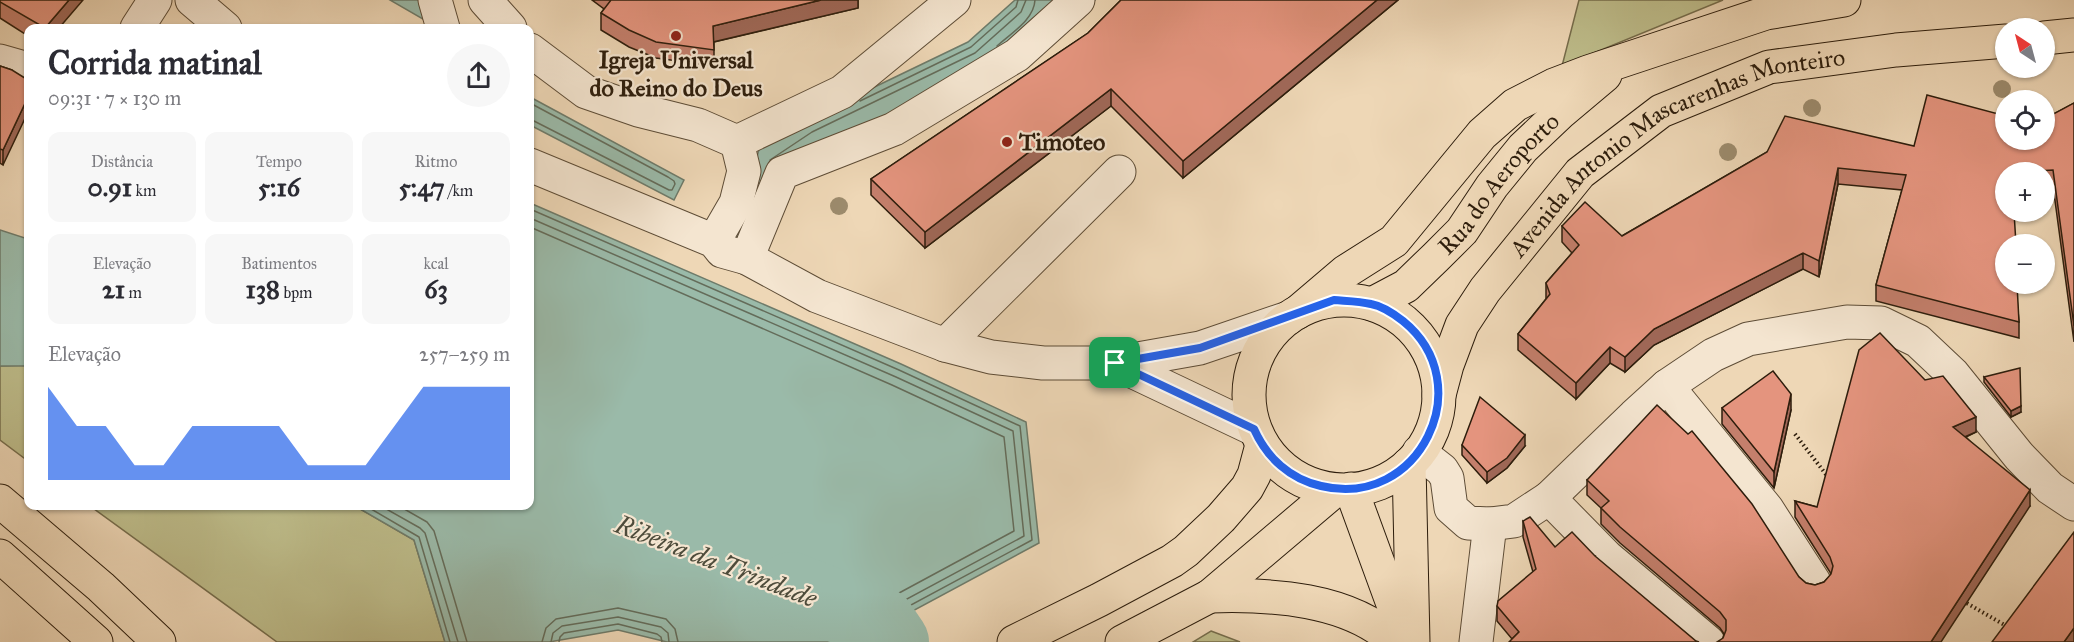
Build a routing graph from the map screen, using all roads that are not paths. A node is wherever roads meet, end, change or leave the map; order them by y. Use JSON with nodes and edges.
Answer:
{"nodes":[{"id":1,"x":155,"y":0,"type":"edge"},
{"id":2,"x":192,"y":0,"type":"edge"},
{"id":3,"x":435,"y":0,"type":"edge"},
{"id":4,"x":485,"y":0,"type":"edge"},
{"id":5,"x":954,"y":0,"type":"edge"},
{"id":6,"x":1078,"y":0,"type":"edge"},
{"id":7,"x":1844,"y":0,"type":"edge"},
{"id":8,"x":140,"y":24,"type":"edge"},
{"id":9,"x":220,"y":24,"type":"edge"},
{"id":10,"x":442,"y":24,"type":"edge"},
{"id":11,"x":506,"y":24,"type":"edge"},
{"id":12,"x":2074,"y":36,"type":"edge"},
{"id":13,"x":2055,"y":37,"type":"edge"},
{"id":14,"x":1995,"y":42,"type":"edge"},
{"id":15,"x":534,"y":53,"type":"edge"},
{"id":16,"x":1622,"y":60,"type":"junction"},
{"id":17,"x":0,"y":61,"type":"edge"},
{"id":18,"x":24,"y":68,"type":"edge"},
{"id":19,"x":737,"y":142,"type":"junction"},
{"id":20,"x":534,"y":167,"type":"edge"},
{"id":21,"x":1119,"y":172,"type":"dead end"},
{"id":22,"x":728,"y":251,"type":"junction"},
{"id":23,"x":1372,"y":304,"type":"junction"},
{"id":24,"x":1293,"y":315,"type":"junction"},
{"id":25,"x":945,"y":345,"type":"junction"},
{"id":26,"x":1115,"y":363,"type":"junction"},
{"id":27,"x":1667,"y":386,"type":"junction"},
{"id":28,"x":1439,"y":395,"type":"junction"},
{"id":29,"x":1258,"y":437,"type":"junction"},
{"id":30,"x":1414,"y":458,"type":"junction"},
{"id":31,"x":1343,"y":490,"type":"junction"},
{"id":32,"x":1550,"y":498,"type":"junction"},
{"id":33,"x":0,"y":501,"type":"edge"},
{"id":34,"x":2074,"y":504,"type":"edge"},
{"id":35,"x":1490,"y":524,"type":"junction"},
{"id":36,"x":0,"y":556,"type":"edge"},
{"id":37,"x":1814,"y":582,"type":"edge"},
{"id":38,"x":1210,"y":596,"type":"junction"},
{"id":39,"x":96,"y":642,"type":"edge"},
{"id":40,"x":159,"y":642,"type":"edge"},
{"id":41,"x":1014,"y":642,"type":"edge"},
{"id":42,"x":1122,"y":642,"type":"edge"},
{"id":43,"x":1395,"y":642,"type":"edge"},
{"id":44,"x":1407,"y":642,"type":"edge"},
{"id":45,"x":1413,"y":642,"type":"edge"},
{"id":46,"x":1476,"y":642,"type":"edge"},
{"id":47,"x":1708,"y":642,"type":"edge"}],
"edges":[{"from":1,"to":8,"type":"street"},
{"from":2,"to":9,"type":"street"},
{"from":3,"to":10,"type":"street"},
{"from":4,"to":11,"type":"street"},
{"from":5,"to":19,"type":"street"},
{"from":6,"to":22,"type":"street"},
{"from":7,"to":16,"type":"main road"},
{"from":12,"to":13,"type":"main road"},
{"from":14,"to":28,"type":"main road","name":"Avenida Antonio Mascarenhas Monteiro"},
{"from":15,"to":19,"type":"street"},
{"from":16,"to":23,"type":"main road","name":"Rua do Aeroporto"},
{"from":16,"to":24,"type":"main road"},
{"from":17,"to":18,"type":"street"},
{"from":19,"to":22,"type":"street"},
{"from":20,"to":22,"type":"street"},
{"from":21,"to":25,"type":"street"},
{"from":22,"to":25,"type":"street"},
{"from":23,"to":24,"type":"main road"},
{"from":23,"to":28,"type":"main road"},
{"from":24,"to":26,"type":"street"},
{"from":24,"to":29,"type":"main road"},
{"from":25,"to":26,"type":"street"},
{"from":26,"to":29,"type":"street"},
{"from":27,"to":32,"type":"street"},
{"from":27,"to":34,"type":"street"},
{"from":27,"to":37,"type":"street"},
{"from":28,"to":30,"type":"main road"},
{"from":29,"to":31,"type":"main road"},
{"from":29,"to":41,"type":"main road"},
{"from":30,"to":31,"type":"main road"},
{"from":30,"to":35,"type":"street"},
{"from":30,"to":45,"type":"main road"},
{"from":31,"to":38,"type":"main road"},
{"from":31,"to":44,"type":"main road"},
{"from":32,"to":35,"type":"street"},
{"from":32,"to":47,"type":"street"},
{"from":33,"to":40,"type":"main road"},
{"from":35,"to":46,"type":"street"},
{"from":36,"to":39,"type":"main road"},
{"from":38,"to":42,"type":"main road"},
{"from":38,"to":43,"type":"main road"}]}
